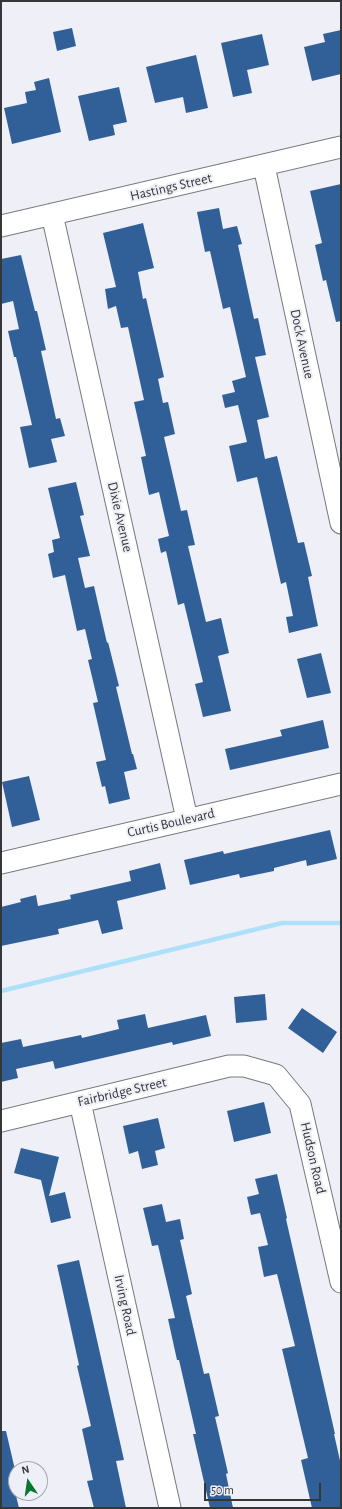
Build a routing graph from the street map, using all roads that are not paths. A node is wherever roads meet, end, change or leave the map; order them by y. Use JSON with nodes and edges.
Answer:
{"nodes":[{"id":1,"x":341,"y":146,"type":"edge"},
{"id":2,"x":264,"y":166,"type":"junction"},
{"id":3,"x":52,"y":214,"type":"junction"},
{"id":4,"x":1,"y":226,"type":"edge"},
{"id":5,"x":341,"y":523,"type":"edge"},
{"id":6,"x":341,"y":784,"type":"edge"},
{"id":7,"x":188,"y":819,"type":"junction"},
{"id":8,"x":1,"y":863,"type":"edge"},
{"id":9,"x":244,"y":1066,"type":"joint"},
{"id":10,"x":80,"y":1102,"type":"junction"},
{"id":11,"x":1,"y":1121,"type":"edge"},
{"id":12,"x":338,"y":1257,"type":"edge"},
{"id":13,"x":341,"y":1282,"type":"edge"},
{"id":14,"x":170,"y":1508,"type":"edge"}],
"edges":[{"from":1,"to":2,"type":"street","name":"Hastings Street"},
{"from":2,"to":3,"type":"street","name":"Hastings Street"},
{"from":2,"to":5,"type":"street","name":"Dock Avenue"},
{"from":3,"to":4,"type":"street","name":"Hastings Street"},
{"from":3,"to":7,"type":"street","name":"Dixie Avenue"},
{"from":6,"to":7,"type":"street","name":"Curtis Boulevard"},
{"from":7,"to":8,"type":"street","name":"Curtis Boulevard"},
{"from":9,"to":10,"type":"street","name":"Fairbridge Street"},
{"from":9,"to":12,"type":"street","name":"Hudson Road"},
{"from":10,"to":11,"type":"street","name":"Fairbridge Street"},
{"from":10,"to":14,"type":"street","name":"Irving Road"},
{"from":12,"to":13,"type":"street","name":"Hudson Road"}]}
